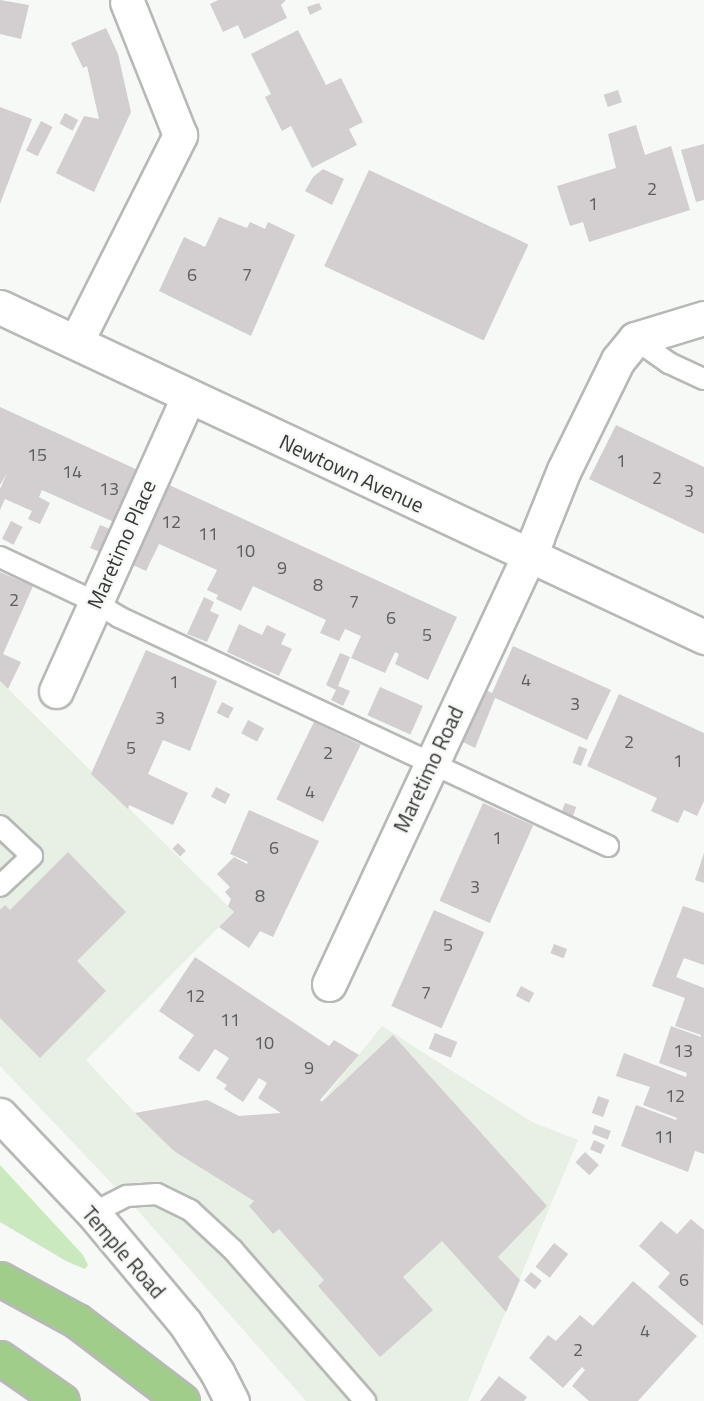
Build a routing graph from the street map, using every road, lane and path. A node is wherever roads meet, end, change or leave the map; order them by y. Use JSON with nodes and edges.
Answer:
{"nodes":[{"id":1,"x":127,"y":2,"type":"dead end"},
{"id":2,"x":0,"y":307,"type":"edge"},
{"id":3,"x":704,"y":318,"type":"edge"},
{"id":4,"x":635,"y":339,"type":"junction"},
{"id":5,"x":76,"y":342,"type":"junction"},
{"id":6,"x":704,"y":379,"type":"edge"},
{"id":7,"x":188,"y":397,"type":"junction"},
{"id":8,"x":529,"y":555,"type":"junction"},
{"id":9,"x":0,"y":557,"type":"edge"},
{"id":10,"x":95,"y":602,"type":"junction"},
{"id":11,"x":704,"y":637,"type":"edge"},
{"id":12,"x":56,"y":691,"type":"dead end"},
{"id":13,"x":430,"y":763,"type":"junction"},
{"id":14,"x":0,"y":826,"type":"edge"},
{"id":15,"x":609,"y":846,"type":"dead end"},
{"id":16,"x":0,"y":886,"type":"edge"},
{"id":17,"x":329,"y":984,"type":"dead end"},
{"id":18,"x":0,"y":1115,"type":"edge"},
{"id":19,"x":93,"y":1213,"type":"junction"},
{"id":20,"x":0,"y":1279,"type":"edge"},
{"id":21,"x":0,"y":1358,"type":"edge"},
{"id":22,"x":62,"y":1401,"type":"edge"},
{"id":23,"x":182,"y":1401,"type":"edge"},
{"id":24,"x":232,"y":1401,"type":"edge"},
{"id":25,"x":365,"y":1401,"type":"edge"}],
"edges":[{"from":1,"to":5,"type":"street"},
{"from":2,"to":5,"type":"street","name":"Newtown Avenue"},
{"from":3,"to":4,"type":"street"},
{"from":4,"to":6,"type":"lane"},
{"from":4,"to":8,"type":"street","name":"Maretimo Road"},
{"from":5,"to":7,"type":"street","name":"Newtown Avenue"},
{"from":7,"to":8,"type":"street","name":"Newtown Avenue"},
{"from":7,"to":10,"type":"street","name":"Maretimo Place"},
{"from":8,"to":11,"type":"street","name":"Newtown Avenue"},
{"from":8,"to":13,"type":"street","name":"Maretimo Road"},
{"from":9,"to":10,"type":"lane"},
{"from":10,"to":12,"type":"street","name":"Maretimo Place"},
{"from":10,"to":13,"type":"lane"},
{"from":13,"to":15,"type":"lane"},
{"from":13,"to":17,"type":"street","name":"Maretimo Road"},
{"from":14,"to":16,"type":"lane"},
{"from":18,"to":19,"type":"street","name":"Temple Road"},
{"from":19,"to":24,"type":"street","name":"Temple Road"},
{"from":19,"to":25,"type":"lane"},
{"from":20,"to":23,"type":"highway"},
{"from":21,"to":22,"type":"highway"}]}
